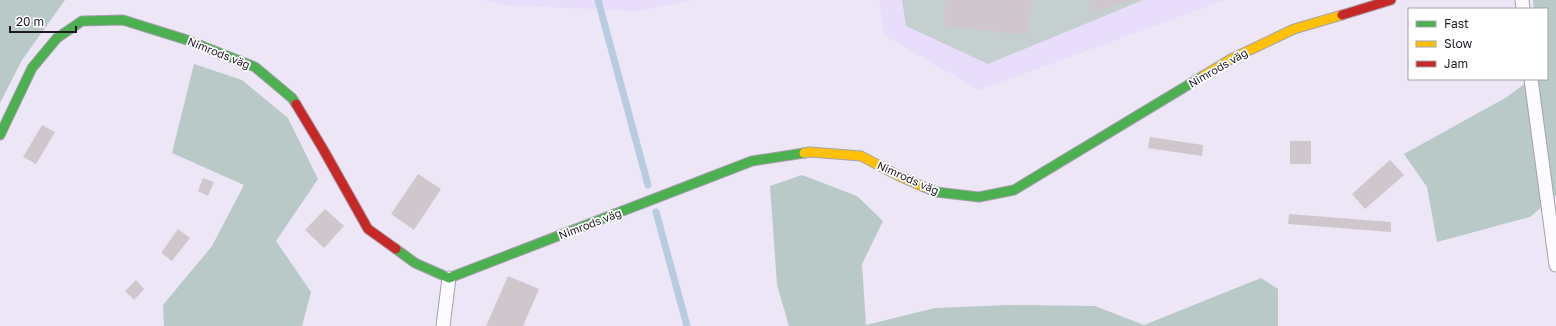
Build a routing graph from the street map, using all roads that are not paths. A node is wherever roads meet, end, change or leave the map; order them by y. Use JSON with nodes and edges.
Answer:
{"nodes":[{"id":1,"x":1391,"y":0,"type":"edge"},
{"id":2,"x":1531,"y":80,"type":"edge"},
{"id":3,"x":0,"y":135,"type":"edge"},
{"id":4,"x":1556,"y":265,"type":"edge"},
{"id":5,"x":449,"y":278,"type":"junction"},
{"id":6,"x":443,"y":326,"type":"edge"}],
"edges":[{"from":1,"to":5,"type":"street","name":"Nimrods väg"},
{"from":2,"to":4,"type":"lane"},
{"from":3,"to":5,"type":"street","name":"Nimrods väg"},
{"from":5,"to":6,"type":"lane"}]}
